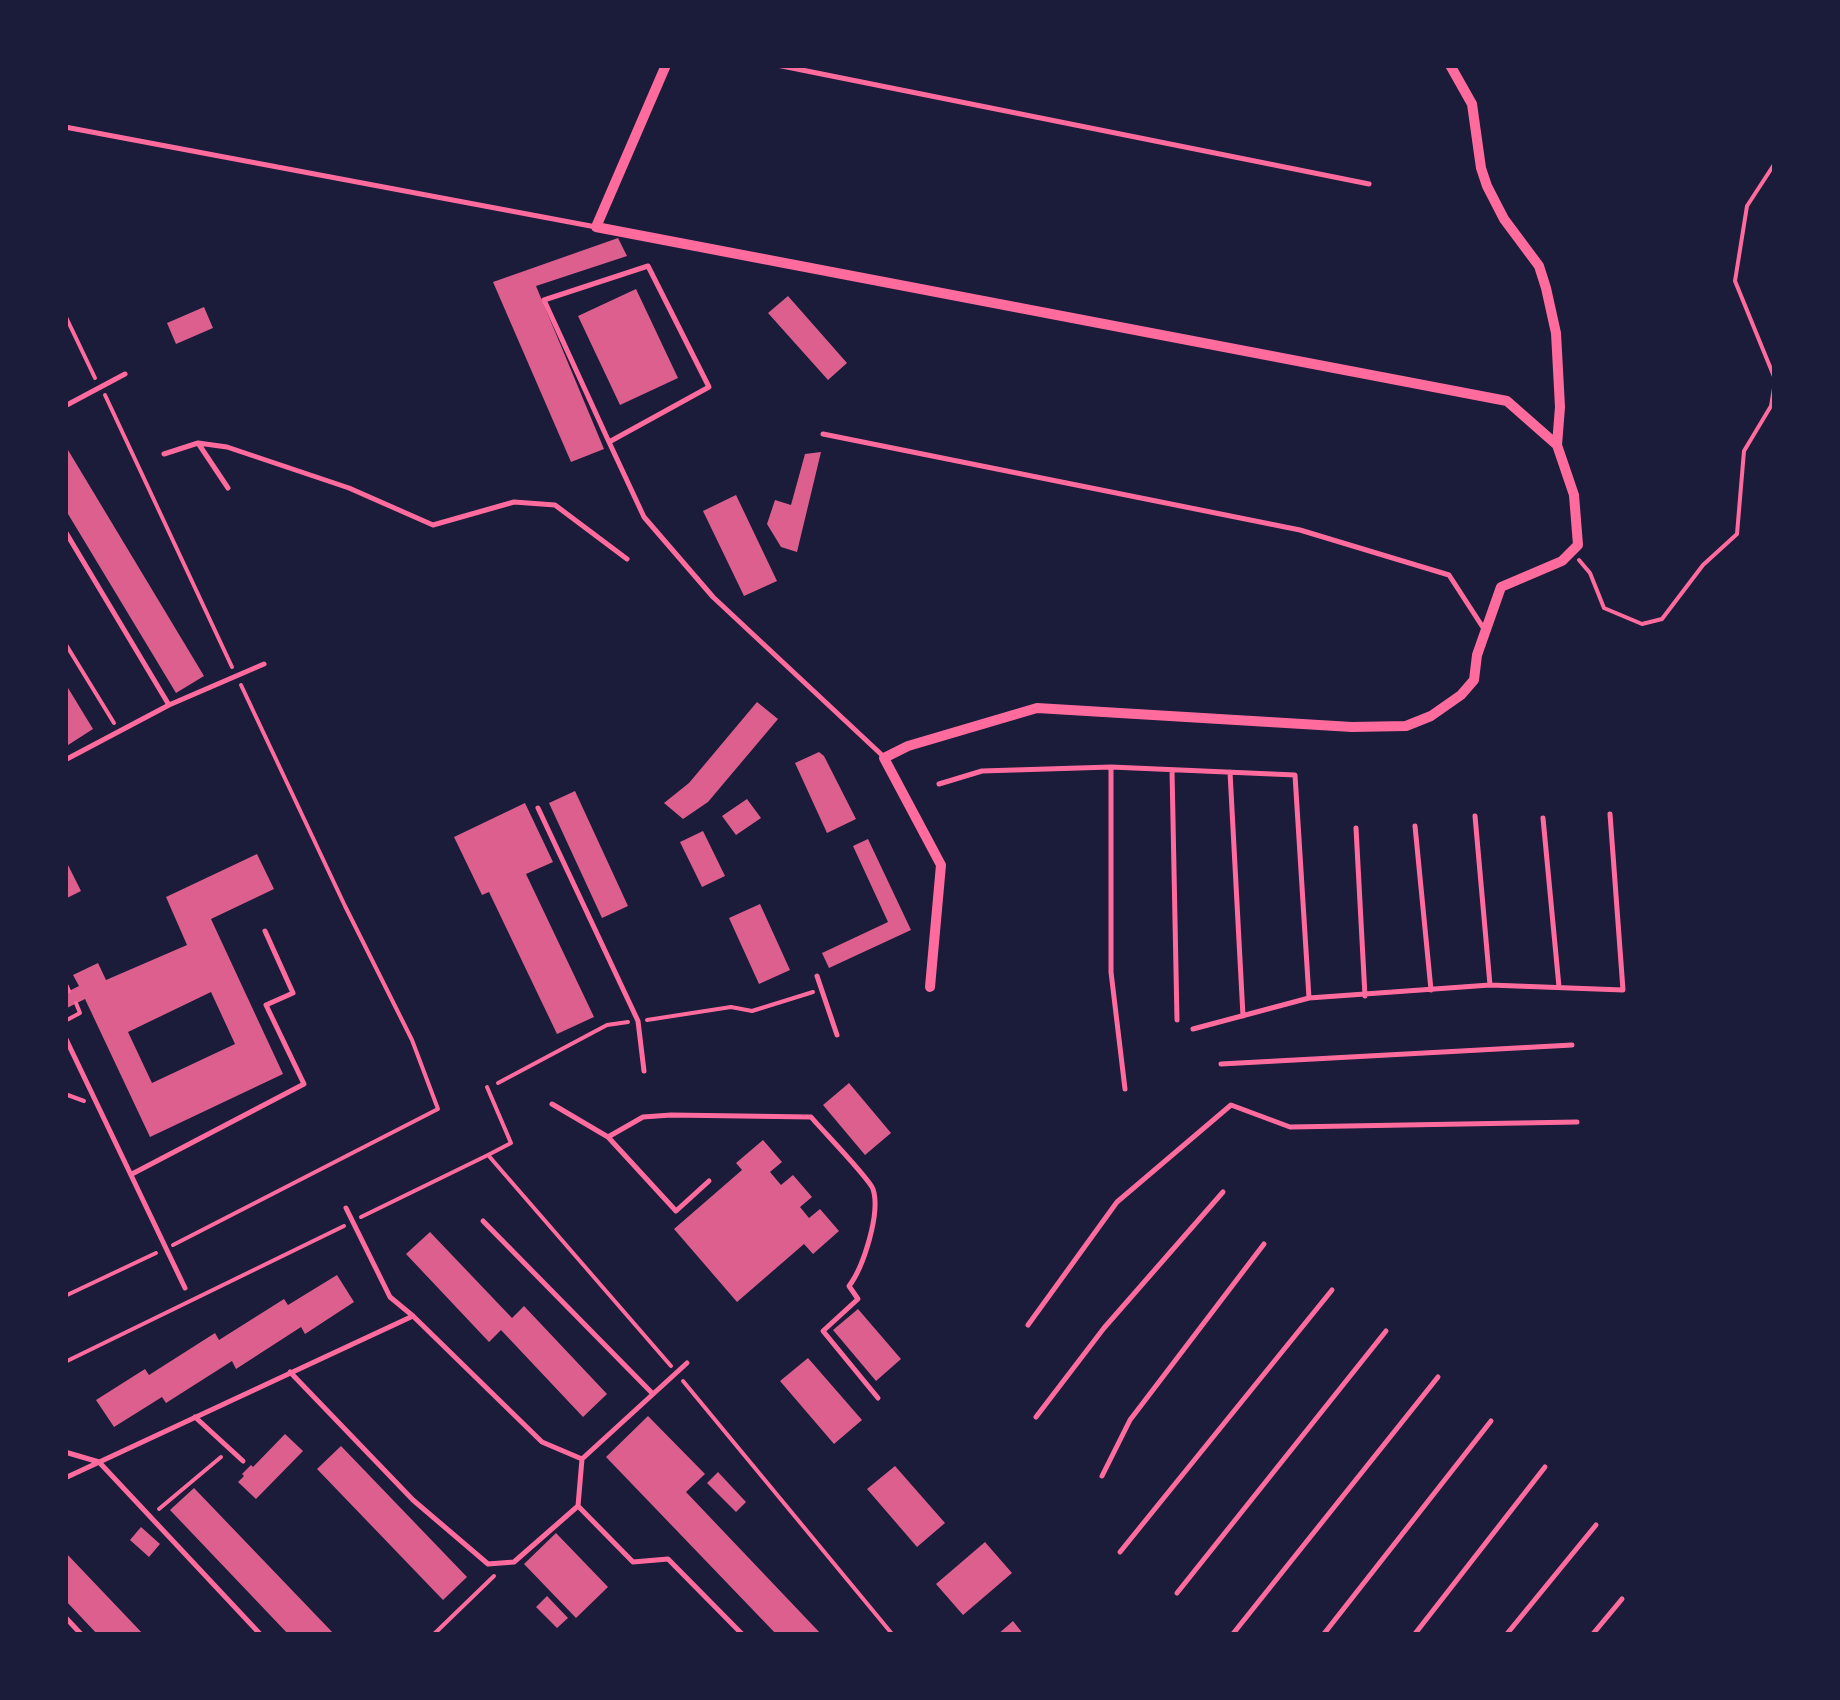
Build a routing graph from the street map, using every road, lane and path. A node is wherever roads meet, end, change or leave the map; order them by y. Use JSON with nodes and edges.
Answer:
{"nodes":[{"id":1,"x":666,"y":65,"type":"edge"},
{"id":2,"x":777,"y":65,"type":"edge"},
{"id":3,"x":1450,"y":65,"type":"edge"},
{"id":4,"x":65,"y":126,"type":"edge"},
{"id":5,"x":1775,"y":163,"type":"edge"},
{"id":6,"x":1369,"y":184,"type":"dead end"},
{"id":7,"x":596,"y":226,"type":"junction"},
{"id":8,"x":65,"y":316,"type":"edge"},
{"id":9,"x":125,"y":374,"type":"dead end"},
{"id":10,"x":1775,"y":380,"type":"edge"},
{"id":11,"x":100,"y":387,"type":"junction"},
{"id":12,"x":65,"y":406,"type":"edge"},
{"id":13,"x":823,"y":434,"type":"dead end"},
{"id":14,"x":608,"y":442,"type":"junction"},
{"id":15,"x":198,"y":443,"type":"junction"},
{"id":16,"x":1558,"y":444,"type":"junction"},
{"id":17,"x":164,"y":454,"type":"dead end"},
{"id":18,"x":228,"y":488,"type":"dead end"},
{"id":19,"x":65,"y":531,"type":"edge"},
{"id":20,"x":1573,"y":553,"type":"junction"},
{"id":21,"x":626,"y":559,"type":"dead end"},
{"id":22,"x":1486,"y":631,"type":"junction"},
{"id":23,"x":65,"y":644,"type":"edge"},
{"id":24,"x":264,"y":664,"type":"dead end"},
{"id":25,"x":237,"y":676,"type":"junction"},
{"id":26,"x":169,"y":705,"type":"junction"},
{"id":27,"x":119,"y":732,"type":"junction"},
{"id":28,"x":884,"y":758,"type":"junction"},
{"id":29,"x":65,"y":760,"type":"edge"},
{"id":30,"x":1110,"y":767,"type":"junction"},
{"id":31,"x":1172,"y":770,"type":"junction"},
{"id":32,"x":1230,"y":772,"type":"junction"},
{"id":33,"x":939,"y":784,"type":"dead end"},
{"id":34,"x":538,"y":808,"type":"dead end"},
{"id":35,"x":1610,"y":814,"type":"dead end"},
{"id":36,"x":1475,"y":816,"type":"dead end"},
{"id":37,"x":1543,"y":818,"type":"dead end"},
{"id":38,"x":1415,"y":826,"type":"dead end"},
{"id":39,"x":1356,"y":828,"type":"dead end"},
{"id":40,"x":265,"y":931,"type":"dead end"},
{"id":41,"x":817,"y":976,"type":"joint"},
{"id":42,"x":65,"y":982,"type":"edge"},
{"id":43,"x":1490,"y":985,"type":"junction"},
{"id":44,"x":930,"y":987,"type":"dead end"},
{"id":45,"x":1559,"y":987,"type":"junction"},
{"id":46,"x":1431,"y":990,"type":"junction"},
{"id":47,"x":69,"y":991,"type":"dead end"},
{"id":48,"x":1365,"y":996,"type":"junction"},
{"id":49,"x":1309,"y":998,"type":"junction"},
{"id":50,"x":76,"y":1003,"type":"dead end"},
{"id":51,"x":1243,"y":1016,"type":"junction"},
{"id":52,"x":1177,"y":1020,"type":"dead end"},
{"id":53,"x":65,"y":1021,"type":"edge"},
{"id":54,"x":638,"y":1021,"type":"junction"},
{"id":55,"x":1193,"y":1029,"type":"dead end"},
{"id":56,"x":65,"y":1036,"type":"edge"},
{"id":57,"x":837,"y":1036,"type":"dead end"},
{"id":58,"x":1572,"y":1045,"type":"dead end"},
{"id":59,"x":1221,"y":1064,"type":"dead end"},
{"id":60,"x":644,"y":1071,"type":"dead end"},
{"id":61,"x":498,"y":1083,"type":"dead end"},
{"id":62,"x":486,"y":1087,"type":"dead end"},
{"id":63,"x":1125,"y":1088,"type":"dead end"},
{"id":64,"x":552,"y":1104,"type":"dead end"},
{"id":65,"x":1577,"y":1122,"type":"dead end"},
{"id":66,"x":608,"y":1137,"type":"junction"},
{"id":67,"x":488,"y":1155,"type":"junction"},
{"id":68,"x":132,"y":1174,"type":"junction"},
{"id":69,"x":708,"y":1182,"type":"dead end"},
{"id":70,"x":1223,"y":1192,"type":"dead end"},
{"id":71,"x":346,"y":1208,"type":"dead end"},
{"id":72,"x":483,"y":1221,"type":"dead end"},
{"id":73,"x":352,"y":1222,"type":"junction"},
{"id":74,"x":1264,"y":1244,"type":"dead end"},
{"id":75,"x":166,"y":1248,"type":"junction"},
{"id":76,"x":185,"y":1288,"type":"dead end"},
{"id":77,"x":1332,"y":1290,"type":"dead end"},
{"id":78,"x":65,"y":1296,"type":"edge"},
{"id":79,"x":412,"y":1316,"type":"junction"},
{"id":80,"x":1028,"y":1325,"type":"dead end"},
{"id":81,"x":1386,"y":1331,"type":"dead end"},
{"id":82,"x":65,"y":1362,"type":"edge"},
{"id":83,"x":687,"y":1362,"type":"dead end"},
{"id":84,"x":290,"y":1372,"type":"junction"},
{"id":85,"x":676,"y":1372,"type":"junction"},
{"id":86,"x":1438,"y":1377,"type":"dead end"},
{"id":87,"x":652,"y":1394,"type":"junction"},
{"id":88,"x":878,"y":1398,"type":"dead end"},
{"id":89,"x":194,"y":1416,"type":"junction"},
{"id":90,"x":1036,"y":1416,"type":"dead end"},
{"id":91,"x":1491,"y":1421,"type":"dead end"},
{"id":92,"x":230,"y":1450,"type":"junction"},
{"id":93,"x":65,"y":1452,"type":"edge"},
{"id":94,"x":582,"y":1459,"type":"junction"},
{"id":95,"x":242,"y":1461,"type":"dead end"},
{"id":96,"x":99,"y":1462,"type":"junction"},
{"id":97,"x":1545,"y":1468,"type":"dead end"},
{"id":98,"x":1102,"y":1476,"type":"dead end"},
{"id":99,"x":65,"y":1478,"type":"edge"},
{"id":100,"x":578,"y":1506,"type":"junction"},
{"id":101,"x":148,"y":1518,"type":"junction"},
{"id":102,"x":1596,"y":1525,"type":"dead end"},
{"id":103,"x":1120,"y":1552,"type":"dead end"},
{"id":104,"x":480,"y":1589,"type":"dead end"},
{"id":105,"x":1177,"y":1593,"type":"dead end"},
{"id":106,"x":1622,"y":1598,"type":"dead end"},
{"id":107,"x":65,"y":1618,"type":"edge"},
{"id":108,"x":82,"y":1635,"type":"edge"},
{"id":109,"x":262,"y":1635,"type":"edge"},
{"id":110,"x":433,"y":1635,"type":"edge"},
{"id":111,"x":743,"y":1635,"type":"edge"},
{"id":112,"x":893,"y":1635,"type":"edge"},
{"id":113,"x":1232,"y":1635,"type":"edge"},
{"id":114,"x":1323,"y":1635,"type":"edge"},
{"id":115,"x":1414,"y":1635,"type":"edge"},
{"id":116,"x":1506,"y":1635,"type":"edge"},
{"id":117,"x":1592,"y":1635,"type":"edge"}],
"edges":[{"from":1,"to":7,"type":"street"},
{"from":2,"to":6,"type":"lane"},
{"from":3,"to":16,"type":"street"},
{"from":4,"to":7,"type":"lane"},
{"from":5,"to":10,"type":"path"},
{"from":7,"to":16,"type":"street"},
{"from":8,"to":11,"type":"path"},
{"from":9,"to":11,"type":"lane"},
{"from":10,"to":20,"type":"path"},
{"from":11,"to":12,"type":"lane"},
{"from":11,"to":25,"type":"path"},
{"from":13,"to":22,"type":"lane"},
{"from":14,"to":14,"type":"lane"},
{"from":14,"to":28,"type":"lane"},
{"from":15,"to":17,"type":"lane"},
{"from":15,"to":18,"type":"lane"},
{"from":15,"to":21,"type":"lane"},
{"from":16,"to":20,"type":"street"},
{"from":19,"to":26,"type":"lane"},
{"from":20,"to":22,"type":"street"},
{"from":22,"to":28,"type":"street"},
{"from":23,"to":27,"type":"path"},
{"from":24,"to":25,"type":"lane"},
{"from":25,"to":26,"type":"lane"},
{"from":25,"to":75,"type":"path"},
{"from":26,"to":27,"type":"lane"},
{"from":27,"to":29,"type":"lane"},
{"from":28,"to":44,"type":"street"},
{"from":30,"to":31,"type":"lane"},
{"from":30,"to":33,"type":"lane"},
{"from":30,"to":63,"type":"lane"},
{"from":31,"to":32,"type":"lane"},
{"from":31,"to":52,"type":"lane"},
{"from":32,"to":49,"type":"lane"},
{"from":32,"to":51,"type":"lane"},
{"from":34,"to":54,"type":"lane"},
{"from":35,"to":45,"type":"lane"},
{"from":36,"to":43,"type":"lane"},
{"from":37,"to":45,"type":"lane"},
{"from":38,"to":46,"type":"lane"},
{"from":39,"to":48,"type":"lane"},
{"from":40,"to":68,"type":"lane"},
{"from":41,"to":54,"type":"path"},
{"from":41,"to":57,"type":"lane"},
{"from":42,"to":47,"type":"path"},
{"from":43,"to":45,"type":"lane"},
{"from":43,"to":46,"type":"lane"},
{"from":46,"to":48,"type":"lane"},
{"from":48,"to":49,"type":"lane"},
{"from":49,"to":51,"type":"lane"},
{"from":50,"to":53,"type":"path"},
{"from":51,"to":55,"type":"lane"},
{"from":54,"to":60,"type":"lane"},
{"from":54,"to":61,"type":"path"},
{"from":56,"to":68,"type":"lane"},
{"from":58,"to":59,"type":"lane"},
{"from":62,"to":67,"type":"path"},
{"from":64,"to":66,"type":"lane"},
{"from":65,"to":80,"type":"lane"},
{"from":66,"to":69,"type":"lane"},
{"from":66,"to":88,"type":"lane"},
{"from":67,"to":73,"type":"path"},
{"from":67,"to":85,"type":"path"},
{"from":68,"to":75,"type":"lane"},
{"from":70,"to":90,"type":"lane"},
{"from":71,"to":73,"type":"lane"},
{"from":72,"to":87,"type":"lane"},
{"from":73,"to":79,"type":"lane"},
{"from":73,"to":82,"type":"path"},
{"from":74,"to":98,"type":"lane"},
{"from":75,"to":76,"type":"lane"},
{"from":75,"to":78,"type":"path"},
{"from":77,"to":103,"type":"lane"},
{"from":79,"to":84,"type":"lane"},
{"from":79,"to":94,"type":"lane"},
{"from":81,"to":105,"type":"lane"},
{"from":83,"to":85,"type":"lane"},
{"from":84,"to":89,"type":"lane"},
{"from":84,"to":100,"type":"lane"},
{"from":85,"to":87,"type":"lane"},
{"from":85,"to":112,"type":"path"},
{"from":86,"to":113,"type":"lane"},
{"from":87,"to":94,"type":"lane"},
{"from":89,"to":92,"type":"lane"},
{"from":89,"to":96,"type":"lane"},
{"from":91,"to":114,"type":"lane"},
{"from":92,"to":95,"type":"lane"},
{"from":92,"to":101,"type":"path"},
{"from":93,"to":96,"type":"lane"},
{"from":94,"to":100,"type":"lane"},
{"from":96,"to":99,"type":"lane"},
{"from":96,"to":101,"type":"lane"},
{"from":97,"to":115,"type":"lane"},
{"from":100,"to":111,"type":"lane"},
{"from":101,"to":109,"type":"lane"},
{"from":102,"to":116,"type":"lane"},
{"from":104,"to":110,"type":"path"},
{"from":106,"to":117,"type":"lane"},
{"from":107,"to":108,"type":"lane"}]}
